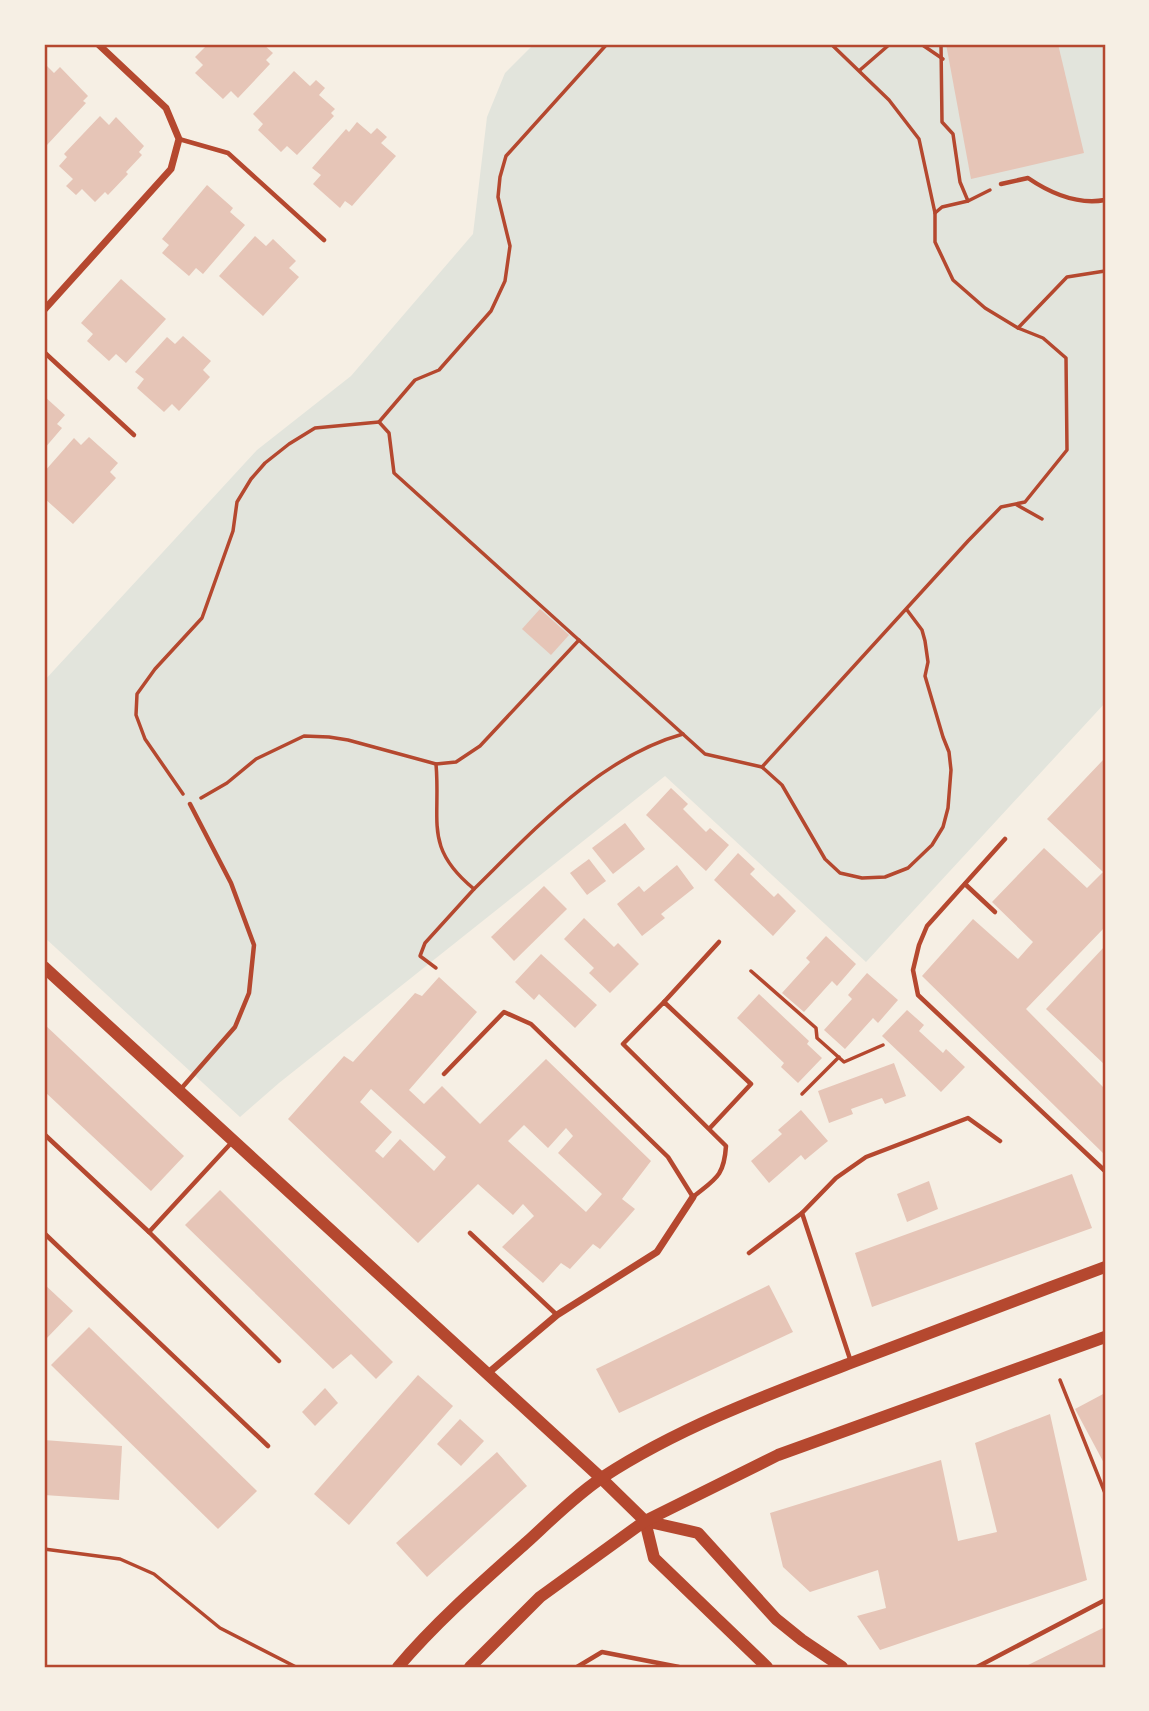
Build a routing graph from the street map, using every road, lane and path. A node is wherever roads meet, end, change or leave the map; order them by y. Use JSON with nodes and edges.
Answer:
{"nodes":[{"id":1,"x":98,"y":44,"type":"edge"},
{"id":2,"x":607,"y":44,"type":"edge"},
{"id":3,"x":831,"y":44,"type":"edge"},
{"id":4,"x":890,"y":44,"type":"edge"},
{"id":5,"x":921,"y":44,"type":"edge"},
{"id":6,"x":942,"y":44,"type":"edge"},
{"id":7,"x":943,"y":60,"type":"junction"},
{"id":8,"x":859,"y":70,"type":"junction"},
{"id":9,"x":179,"y":139,"type":"junction"},
{"id":10,"x":1001,"y":184,"type":"joint"},
{"id":11,"x":1105,"y":200,"type":"edge"},
{"id":12,"x":968,"y":201,"type":"junction"},
{"id":13,"x":935,"y":213,"type":"junction"},
{"id":14,"x":324,"y":240,"type":"dead end"},
{"id":15,"x":1105,"y":271,"type":"edge"},
{"id":16,"x":44,"y":310,"type":"edge"},
{"id":17,"x":1018,"y":328,"type":"junction"},
{"id":18,"x":44,"y":352,"type":"edge"},
{"id":19,"x":379,"y":422,"type":"junction"},
{"id":20,"x":134,"y":435,"type":"dead end"},
{"id":21,"x":1015,"y":504,"type":"junction"},
{"id":22,"x":1042,"y":519,"type":"dead end"},
{"id":23,"x":907,"y":610,"type":"junction"},
{"id":24,"x":580,"y":640,"type":"junction"},
{"id":25,"x":683,"y":733,"type":"junction"},
{"id":26,"x":436,"y":764,"type":"junction"},
{"id":27,"x":762,"y":767,"type":"junction"},
{"id":28,"x":190,"y":804,"type":"junction"},
{"id":29,"x":1005,"y":839,"type":"dead end"},
{"id":30,"x":965,"y":884,"type":"junction"},
{"id":31,"x":474,"y":889,"type":"junction"},
{"id":32,"x":995,"y":912,"type":"dead end"},
{"id":33,"x":719,"y":942,"type":"dead end"},
{"id":34,"x":44,"y":967,"type":"edge"},
{"id":35,"x":436,"y":968,"type":"dead end"},
{"id":36,"x":751,"y":971,"type":"dead end"},
{"id":37,"x":664,"y":1002,"type":"junction"},
{"id":38,"x":883,"y":1045,"type":"dead end"},
{"id":39,"x":839,"y":1057,"type":"junction"},
{"id":40,"x":444,"y":1074,"type":"dead end"},
{"id":41,"x":179,"y":1091,"type":"junction"},
{"id":42,"x":802,"y":1094,"type":"dead end"},
{"id":43,"x":709,"y":1129,"type":"junction"},
{"id":44,"x":44,"y":1134,"type":"edge"},
{"id":45,"x":233,"y":1140,"type":"junction"},
{"id":46,"x":1000,"y":1141,"type":"dead end"},
{"id":47,"x":1105,"y":1171,"type":"edge"},
{"id":48,"x":693,"y":1197,"type":"junction"},
{"id":49,"x":802,"y":1213,"type":"junction"},
{"id":50,"x":149,"y":1232,"type":"junction"},
{"id":51,"x":44,"y":1233,"type":"edge"},
{"id":52,"x":470,"y":1233,"type":"dead end"},
{"id":53,"x":749,"y":1253,"type":"dead end"},
{"id":54,"x":1105,"y":1267,"type":"edge"},
{"id":55,"x":557,"y":1315,"type":"junction"},
{"id":56,"x":1105,"y":1336,"type":"edge"},
{"id":57,"x":279,"y":1361,"type":"dead end"},
{"id":58,"x":852,"y":1363,"type":"junction"},
{"id":59,"x":487,"y":1374,"type":"junction"},
{"id":60,"x":1060,"y":1380,"type":"dead end"},
{"id":61,"x":268,"y":1446,"type":"dead end"},
{"id":62,"x":601,"y":1478,"type":"junction"},
{"id":63,"x":1105,"y":1493,"type":"edge"},
{"id":64,"x":645,"y":1521,"type":"junction"},
{"id":65,"x":44,"y":1549,"type":"edge"},
{"id":66,"x":1105,"y":1600,"type":"edge"},
{"id":67,"x":824,"y":1663,"type":"edge"},
{"id":68,"x":296,"y":1667,"type":"edge"},
{"id":69,"x":398,"y":1667,"type":"edge"},
{"id":70,"x":470,"y":1667,"type":"edge"},
{"id":71,"x":577,"y":1667,"type":"edge"},
{"id":72,"x":679,"y":1667,"type":"edge"},
{"id":73,"x":767,"y":1667,"type":"edge"},
{"id":74,"x":842,"y":1667,"type":"edge"},
{"id":75,"x":977,"y":1667,"type":"edge"}],
"edges":[{"from":1,"to":9,"type":"street"},
{"from":2,"to":19,"type":"path"},
{"from":3,"to":8,"type":"path"},
{"from":4,"to":8,"type":"path"},
{"from":5,"to":7,"type":"path"},
{"from":6,"to":7,"type":"path"},
{"from":7,"to":12,"type":"path"},
{"from":8,"to":13,"type":"path"},
{"from":9,"to":14,"type":"lane"},
{"from":9,"to":16,"type":"street"},
{"from":10,"to":11,"type":"lane"},
{"from":10,"to":12,"type":"path"},
{"from":12,"to":13,"type":"path"},
{"from":13,"to":17,"type":"path"},
{"from":15,"to":17,"type":"path"},
{"from":17,"to":21,"type":"path"},
{"from":18,"to":20,"type":"lane"},
{"from":19,"to":24,"type":"path"},
{"from":19,"to":28,"type":"path"},
{"from":21,"to":22,"type":"path"},
{"from":21,"to":23,"type":"path"},
{"from":23,"to":27,"type":"path"},
{"from":23,"to":27,"type":"path"},
{"from":24,"to":25,"type":"path"},
{"from":24,"to":26,"type":"path"},
{"from":25,"to":27,"type":"path"},
{"from":25,"to":31,"type":"path"},
{"from":26,"to":28,"type":"path"},
{"from":26,"to":31,"type":"path"},
{"from":28,"to":41,"type":"lane"},
{"from":29,"to":30,"type":"lane"},
{"from":30,"to":32,"type":"lane"},
{"from":30,"to":47,"type":"lane"},
{"from":31,"to":35,"type":"path"},
{"from":33,"to":37,"type":"lane"},
{"from":34,"to":41,"type":"main road"},
{"from":36,"to":39,"type":"path"},
{"from":37,"to":43,"type":"lane"},
{"from":37,"to":43,"type":"lane"},
{"from":38,"to":39,"type":"path"},
{"from":39,"to":42,"type":"path"},
{"from":40,"to":48,"type":"lane"},
{"from":41,"to":45,"type":"main road"},
{"from":43,"to":48,"type":"lane"},
{"from":44,"to":50,"type":"lane"},
{"from":45,"to":50,"type":"lane"},
{"from":45,"to":59,"type":"main road"},
{"from":46,"to":49,"type":"lane"},
{"from":48,"to":55,"type":"street"},
{"from":49,"to":53,"type":"lane"},
{"from":49,"to":58,"type":"lane"},
{"from":50,"to":57,"type":"lane"},
{"from":51,"to":61,"type":"lane"},
{"from":52,"to":55,"type":"lane"},
{"from":54,"to":58,"type":"main road"},
{"from":55,"to":59,"type":"street"},
{"from":56,"to":64,"type":"main road"},
{"from":58,"to":62,"type":"main road"},
{"from":59,"to":62,"type":"main road"},
{"from":60,"to":63,"type":"path"},
{"from":62,"to":64,"type":"main road"},
{"from":62,"to":69,"type":"main road"},
{"from":64,"to":67,"type":"main road"},
{"from":64,"to":70,"type":"main road"},
{"from":64,"to":73,"type":"main road"},
{"from":65,"to":68,"type":"path"},
{"from":66,"to":75,"type":"lane"},
{"from":67,"to":74,"type":"main road"},
{"from":71,"to":72,"type":"lane"}]}
